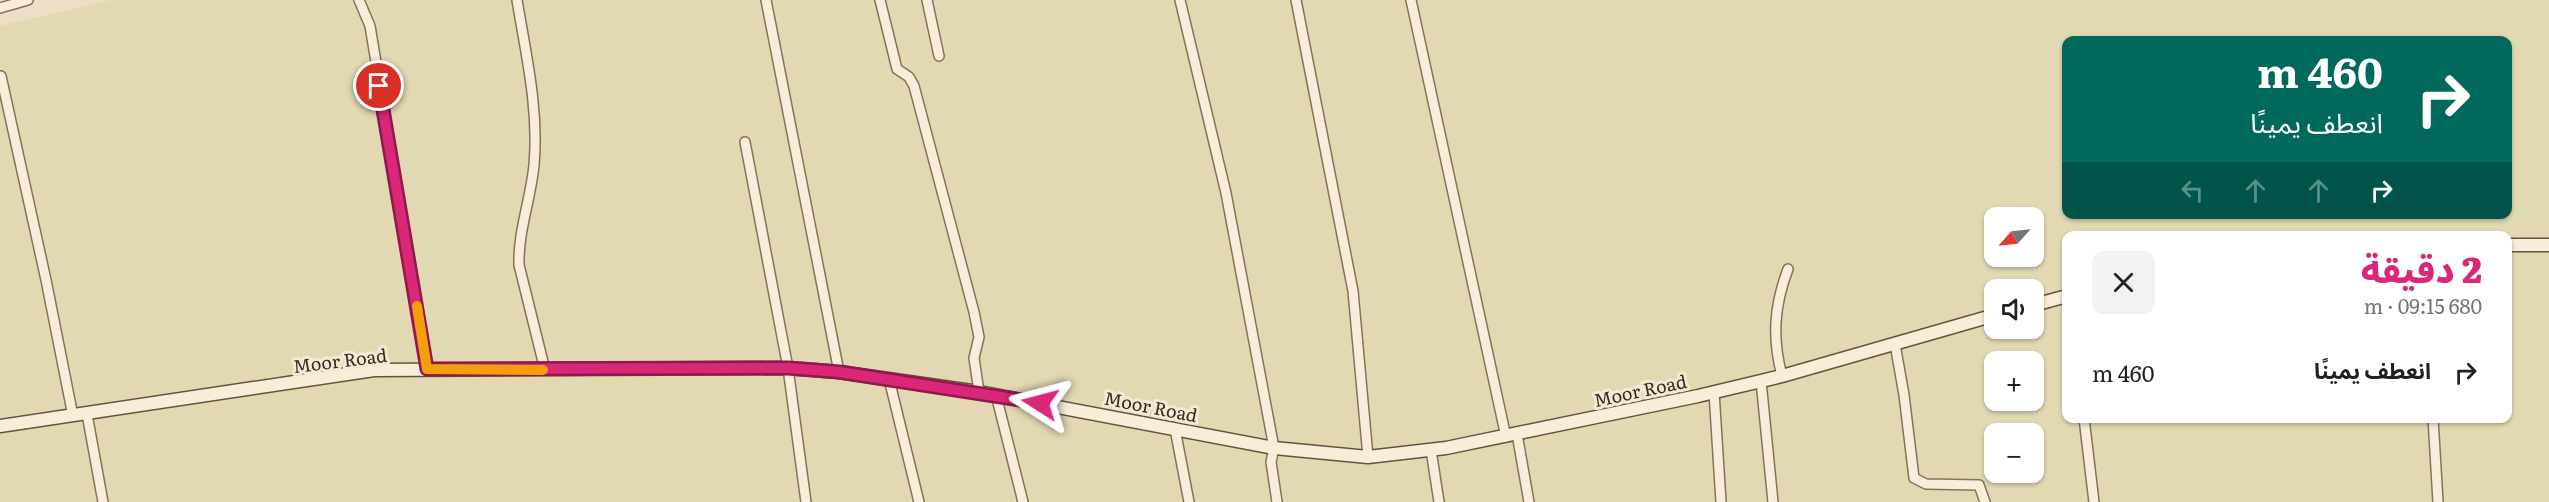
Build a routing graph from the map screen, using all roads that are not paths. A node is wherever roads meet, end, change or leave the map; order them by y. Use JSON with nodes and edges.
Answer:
{"nodes":[{"id":1,"x":28,"y":0,"type":"edge"},
{"id":2,"x":359,"y":0,"type":"edge"},
{"id":3,"x":517,"y":0,"type":"edge"},
{"id":4,"x":766,"y":0,"type":"edge"},
{"id":5,"x":880,"y":0,"type":"edge"},
{"id":6,"x":927,"y":0,"type":"edge"},
{"id":7,"x":1180,"y":0,"type":"edge"},
{"id":8,"x":1296,"y":0,"type":"edge"},
{"id":9,"x":1411,"y":0,"type":"edge"},
{"id":10,"x":0,"y":8,"type":"edge"},
{"id":11,"x":939,"y":56,"type":"dead end"},
{"id":12,"x":1,"y":75,"type":"edge"},
{"id":13,"x":744,"y":142,"type":"dead end"},
{"id":14,"x":2549,"y":244,"type":"edge"},
{"id":15,"x":2512,"y":245,"type":"edge"},
{"id":16,"x":1788,"y":269,"type":"dead end"},
{"id":17,"x":2062,"y":297,"type":"edge"},
{"id":18,"x":2044,"y":302,"type":"edge"},
{"id":19,"x":1984,"y":318,"type":"edge"},
{"id":20,"x":1894,"y":344,"type":"junction"},
{"id":21,"x":788,"y":368,"type":"junction"},
{"id":22,"x":427,"y":369,"type":"junction"},
{"id":23,"x":545,"y":370,"type":"junction"},
{"id":24,"x":839,"y":372,"type":"junction"},
{"id":25,"x":1782,"y":376,"type":"junction"},
{"id":26,"x":889,"y":379,"type":"junction"},
{"id":27,"x":1761,"y":381,"type":"junction"},
{"id":28,"x":1714,"y":392,"type":"junction"},
{"id":29,"x":979,"y":393,"type":"junction"},
{"id":30,"x":996,"y":395,"type":"junction"},
{"id":31,"x":87,"y":414,"type":"junction"},
{"id":32,"x":73,"y":416,"type":"junction"},
{"id":33,"x":2085,"y":423,"type":"edge"},
{"id":34,"x":2433,"y":423,"type":"edge"},
{"id":35,"x":0,"y":426,"type":"edge"},
{"id":36,"x":1175,"y":429,"type":"junction"},
{"id":37,"x":1511,"y":436,"type":"junction"},
{"id":38,"x":1274,"y":448,"type":"junction"},
{"id":39,"x":1431,"y":450,"type":"junction"},
{"id":40,"x":1368,"y":457,"type":"junction"},
{"id":41,"x":103,"y":502,"type":"edge"},
{"id":42,"x":806,"y":502,"type":"edge"},
{"id":43,"x":919,"y":502,"type":"edge"},
{"id":44,"x":1023,"y":502,"type":"edge"},
{"id":45,"x":1189,"y":502,"type":"edge"},
{"id":46,"x":1277,"y":502,"type":"edge"},
{"id":47,"x":1439,"y":502,"type":"edge"},
{"id":48,"x":1529,"y":502,"type":"edge"},
{"id":49,"x":1721,"y":502,"type":"edge"},
{"id":50,"x":1773,"y":502,"type":"edge"},
{"id":51,"x":1985,"y":502,"type":"edge"},
{"id":52,"x":2094,"y":502,"type":"edge"},
{"id":53,"x":2438,"y":502,"type":"edge"}],
"edges":[{"from":1,"to":10,"type":"street"},
{"from":2,"to":22,"type":"street"},
{"from":3,"to":23,"type":"street"},
{"from":4,"to":24,"type":"street"},
{"from":5,"to":29,"type":"street"},
{"from":6,"to":11,"type":"street"},
{"from":7,"to":38,"type":"street"},
{"from":8,"to":40,"type":"street"},
{"from":9,"to":37,"type":"street"},
{"from":12,"to":32,"type":"street"},
{"from":13,"to":21,"type":"street"},
{"from":14,"to":15,"type":"street"},
{"from":16,"to":25,"type":"street"},
{"from":17,"to":18,"type":"street"},
{"from":19,"to":20,"type":"street","name":"Moor Road"},
{"from":20,"to":25,"type":"street","name":"Moor Road"},
{"from":20,"to":51,"type":"street"},
{"from":21,"to":23,"type":"street","name":"Moor Road"},
{"from":21,"to":24,"type":"street","name":"Moor Road"},
{"from":21,"to":42,"type":"street"},
{"from":22,"to":23,"type":"street","name":"Moor Road"},
{"from":22,"to":31,"type":"street","name":"Moor Road"},
{"from":24,"to":26,"type":"street","name":"Moor Road"},
{"from":25,"to":27,"type":"street","name":"Moor Road"},
{"from":26,"to":29,"type":"street","name":"Moor Road"},
{"from":26,"to":43,"type":"street"},
{"from":27,"to":28,"type":"street","name":"Moor Road"},
{"from":27,"to":50,"type":"street"},
{"from":28,"to":37,"type":"street","name":"Moor Road"},
{"from":28,"to":49,"type":"street"},
{"from":29,"to":30,"type":"street","name":"Moor Road"},
{"from":30,"to":36,"type":"street","name":"Moor Road"},
{"from":30,"to":44,"type":"street"},
{"from":31,"to":32,"type":"street","name":"Moor Road"},
{"from":31,"to":41,"type":"street"},
{"from":32,"to":35,"type":"street","name":"Moor Road"},
{"from":33,"to":52,"type":"street"},
{"from":34,"to":53,"type":"street"},
{"from":36,"to":38,"type":"street","name":"Moor Road"},
{"from":36,"to":45,"type":"street"},
{"from":37,"to":39,"type":"street","name":"Moor Road"},
{"from":37,"to":48,"type":"street"},
{"from":38,"to":40,"type":"street","name":"Moor Road"},
{"from":38,"to":46,"type":"street"},
{"from":39,"to":40,"type":"street","name":"Moor Road"},
{"from":39,"to":47,"type":"street"}]}
